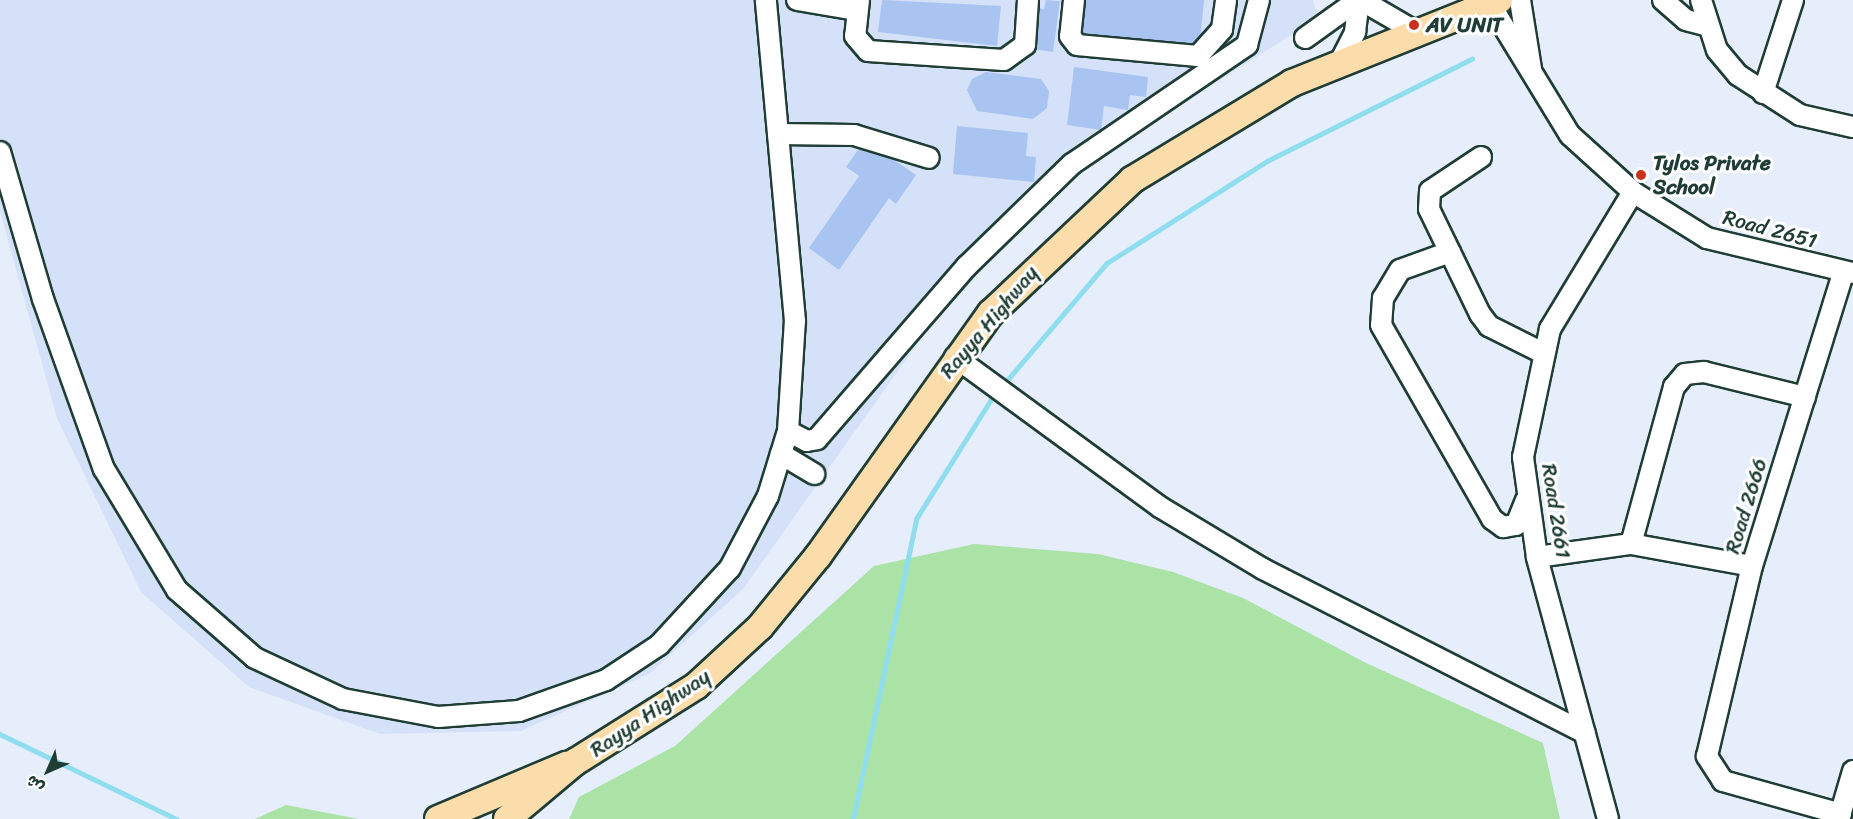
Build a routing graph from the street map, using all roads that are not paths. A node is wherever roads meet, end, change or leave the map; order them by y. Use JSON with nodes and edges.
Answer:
{"nodes":[{"id":1,"x":766,"y":0,"type":"edge"},
{"id":2,"x":797,"y":0,"type":"edge"},
{"id":3,"x":1028,"y":0,"type":"edge"},
{"id":4,"x":1074,"y":0,"type":"edge"},
{"id":5,"x":1226,"y":0,"type":"edge"},
{"id":6,"x":1259,"y":0,"type":"edge"},
{"id":7,"x":1359,"y":0,"type":"edge"},
{"id":8,"x":1520,"y":0,"type":"edge"},
{"id":9,"x":1663,"y":0,"type":"edge"},
{"id":10,"x":1701,"y":0,"type":"edge"},
{"id":11,"x":1793,"y":0,"type":"edge"},
{"id":12,"x":1494,"y":2,"type":"edge"},
{"id":13,"x":858,"y":5,"type":"edge"},
{"id":14,"x":1705,"y":25,"type":"junction"},
{"id":15,"x":1418,"y":33,"type":"junction"},
{"id":16,"x":1305,"y":38,"type":"dead end"},
{"id":17,"x":1340,"y":62,"type":"junction"},
{"id":18,"x":1531,"y":69,"type":"junction"},
{"id":19,"x":1763,"y":93,"type":"junction"},
{"id":20,"x":1853,"y":128,"type":"edge"},
{"id":21,"x":778,"y":134,"type":"junction"},
{"id":22,"x":0,"y":152,"type":"edge"},
{"id":23,"x":1480,"y":157,"type":"dead end"},
{"id":24,"x":929,"y":158,"type":"dead end"},
{"id":25,"x":1633,"y":192,"type":"junction"},
{"id":26,"x":1450,"y":252,"type":"junction"},
{"id":27,"x":1848,"y":273,"type":"edge"},
{"id":28,"x":1543,"y":353,"type":"junction"},
{"id":29,"x":955,"y":357,"type":"junction"},
{"id":30,"x":1804,"y":397,"type":"junction"},
{"id":31,"x":788,"y":431,"type":"junction"},
{"id":32,"x":782,"y":454,"type":"junction"},
{"id":33,"x":814,"y":474,"type":"dead end"},
{"id":34,"x":1526,"y":498,"type":"junction"},
{"id":35,"x":1631,"y":544,"type":"junction"},
{"id":36,"x":1537,"y":557,"type":"junction"},
{"id":37,"x":1752,"y":566,"type":"junction"},
{"id":38,"x":1585,"y":733,"type":"junction"},
{"id":39,"x":575,"y":762,"type":"junction"},
{"id":40,"x":1853,"y":771,"type":"edge"},
{"id":41,"x":1840,"y":816,"type":"edge"},
{"id":42,"x":438,"y":819,"type":"edge"},
{"id":43,"x":507,"y":819,"type":"edge"},
{"id":44,"x":1608,"y":819,"type":"edge"}],
"edges":[{"from":1,"to":21,"type":"street"},
{"from":2,"to":13,"type":"street"},
{"from":3,"to":13,"type":"street"},
{"from":4,"to":5,"type":"street"},
{"from":6,"to":31,"type":"street"},
{"from":7,"to":15,"type":"street"},
{"from":7,"to":16,"type":"street"},
{"from":7,"to":17,"type":"street"},
{"from":8,"to":18,"type":"street","name":"Road 2651"},
{"from":9,"to":14,"type":"street"},
{"from":10,"to":14,"type":"street"},
{"from":11,"to":19,"type":"street"},
{"from":12,"to":15,"type":"main road","name":"Rayya Highway"},
{"from":12,"to":18,"type":"street","name":"Road 2651"},
{"from":14,"to":19,"type":"street"},
{"from":15,"to":17,"type":"main road","name":"Rayya Highway"},
{"from":17,"to":29,"type":"main road","name":"Rayya Highway"},
{"from":18,"to":25,"type":"street","name":"Road 2651"},
{"from":19,"to":20,"type":"street"},
{"from":21,"to":24,"type":"street"},
{"from":21,"to":31,"type":"street"},
{"from":22,"to":32,"type":"street"},
{"from":23,"to":26,"type":"street"},
{"from":25,"to":27,"type":"street","name":"Road 2651"},
{"from":25,"to":28,"type":"street","name":"Road 2661"},
{"from":26,"to":28,"type":"street"},
{"from":26,"to":34,"type":"street"},
{"from":27,"to":30,"type":"street","name":"Road 2666"},
{"from":28,"to":34,"type":"street","name":"Road 2661"},
{"from":29,"to":38,"type":"street"},
{"from":29,"to":39,"type":"main road","name":"Rayya Highway"},
{"from":30,"to":35,"type":"street"},
{"from":30,"to":37,"type":"street","name":"Road 2666"},
{"from":31,"to":32,"type":"street"},
{"from":32,"to":33,"type":"street"},
{"from":34,"to":36,"type":"street","name":"Road 2661"},
{"from":35,"to":36,"type":"street"},
{"from":35,"to":37,"type":"street"},
{"from":36,"to":38,"type":"street","name":"Road 2661"},
{"from":37,"to":41,"type":"street","name":"Road 2666"},
{"from":38,"to":44,"type":"street","name":"Road 2661"},
{"from":39,"to":42,"type":"main road"},
{"from":39,"to":43,"type":"main road"},
{"from":40,"to":41,"type":"street"}]}
